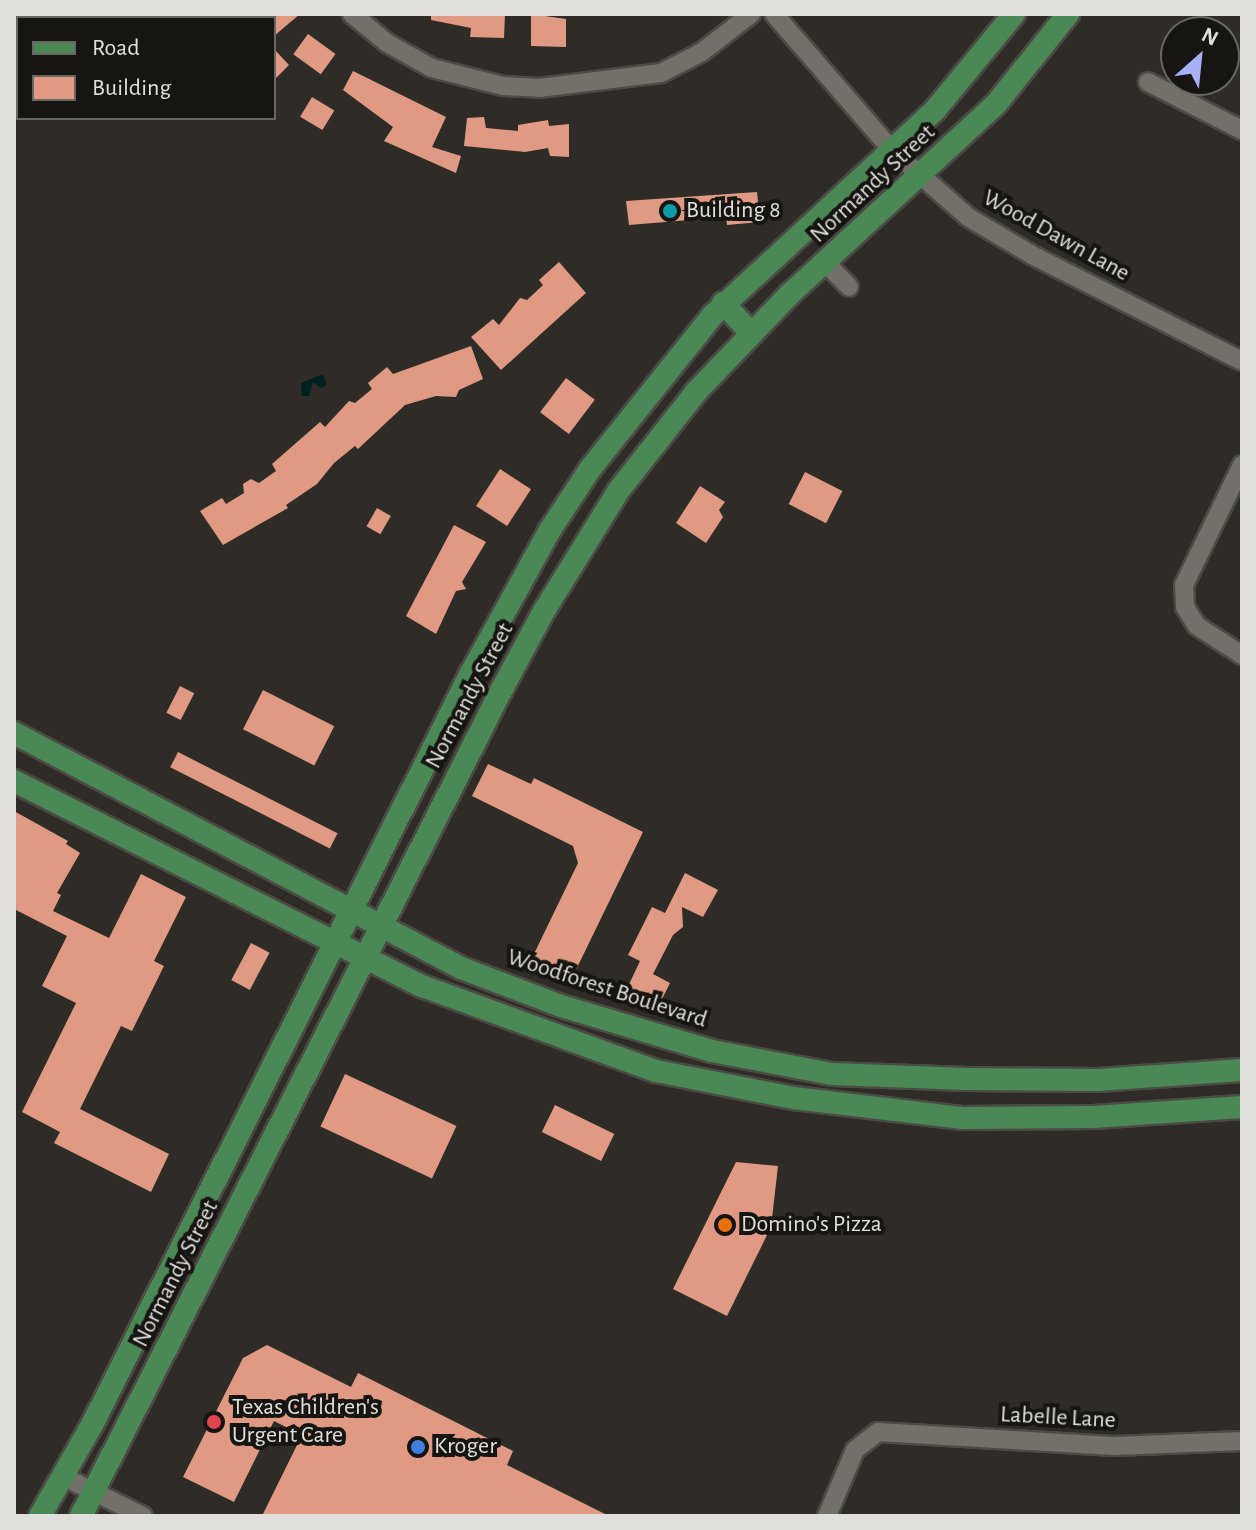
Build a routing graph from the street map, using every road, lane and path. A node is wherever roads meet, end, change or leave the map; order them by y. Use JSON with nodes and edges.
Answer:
{"nodes":[{"id":1,"x":352,"y":14,"type":"edge"},
{"id":2,"x":751,"y":14,"type":"edge"},
{"id":3,"x":774,"y":14,"type":"edge"},
{"id":4,"x":1014,"y":14,"type":"edge"},
{"id":5,"x":1068,"y":14,"type":"edge"},
{"id":6,"x":1148,"y":82,"type":"dead end"},
{"id":7,"x":1242,"y":130,"type":"edge"},
{"id":8,"x":892,"y":150,"type":"junction"},
{"id":9,"x":920,"y":177,"type":"junction"},
{"id":10,"x":826,"y":263,"type":"junction"},
{"id":11,"x":849,"y":287,"type":"dead end"},
{"id":12,"x":723,"y":303,"type":"junction"},
{"id":13,"x":752,"y":334,"type":"junction"},
{"id":14,"x":1242,"y":361,"type":"edge"},
{"id":15,"x":1242,"y":465,"type":"edge"},
{"id":16,"x":580,"y":484,"type":"junction"},
{"id":17,"x":611,"y":504,"type":"junction"},
{"id":18,"x":1242,"y":655,"type":"edge"},
{"id":19,"x":471,"y":673,"type":"junction"},
{"id":20,"x":502,"y":689,"type":"junction"},
{"id":21,"x":14,"y":733,"type":"edge"},
{"id":22,"x":14,"y":781,"type":"edge"},
{"id":23,"x":143,"y":803,"type":"junction"},
{"id":24,"x":126,"y":836,"type":"junction"},
{"id":25,"x":351,"y":912,"type":"junction"},
{"id":26,"x":380,"y":927,"type":"junction"},
{"id":27,"x":335,"y":942,"type":"junction"},
{"id":28,"x":365,"y":957,"type":"junction"},
{"id":29,"x":712,"y":1051,"type":"junction"},
{"id":30,"x":1242,"y":1070,"type":"edge"},
{"id":31,"x":1006,"y":1079,"type":"junction"},
{"id":32,"x":712,"y":1084,"type":"junction"},
{"id":33,"x":1242,"y":1107,"type":"edge"},
{"id":34,"x":1004,"y":1118,"type":"junction"},
{"id":35,"x":222,"y":1164,"type":"junction"},
{"id":36,"x":254,"y":1178,"type":"junction"},
{"id":37,"x":170,"y":1266,"type":"junction"},
{"id":38,"x":201,"y":1282,"type":"junction"},
{"id":39,"x":1242,"y":1441,"type":"edge"},
{"id":40,"x":64,"y":1477,"type":"junction"},
{"id":41,"x":96,"y":1490,"type":"junction"},
{"id":42,"x":40,"y":1516,"type":"edge"},
{"id":43,"x":81,"y":1516,"type":"edge"},
{"id":44,"x":143,"y":1516,"type":"edge"},
{"id":45,"x":827,"y":1516,"type":"edge"}],
"edges":[{"from":1,"to":2,"type":"street"},
{"from":3,"to":8,"type":"street","name":"Wood Dawn Lane"},
{"from":4,"to":8,"type":"main road","name":"Normandy Street"},
{"from":5,"to":9,"type":"main road","name":"Normandy Street"},
{"from":6,"to":7,"type":"street"},
{"from":8,"to":9,"type":"street","name":"Wood Dawn Lane"},
{"from":8,"to":12,"type":"main road","name":"Normandy Street"},
{"from":9,"to":10,"type":"main road","name":"Normandy Street"},
{"from":9,"to":14,"type":"street","name":"Wood Dawn Lane"},
{"from":10,"to":11,"type":"street"},
{"from":10,"to":13,"type":"main road","name":"Normandy Street"},
{"from":12,"to":13,"type":"main road"},
{"from":12,"to":16,"type":"main road","name":"Normandy Street"},
{"from":13,"to":17,"type":"main road","name":"Normandy Street"},
{"from":15,"to":18,"type":"street"},
{"from":16,"to":17,"type":"main road"},
{"from":16,"to":19,"type":"main road","name":"Normandy Street"},
{"from":17,"to":20,"type":"main road","name":"Normandy Street"},
{"from":19,"to":20,"type":"main road"},
{"from":19,"to":25,"type":"main road","name":"Normandy Street"},
{"from":20,"to":26,"type":"main road","name":"Normandy Street"},
{"from":21,"to":23,"type":"main road","name":"Woodforest Boulevard"},
{"from":22,"to":24,"type":"main road"},
{"from":23,"to":24,"type":"main road"},
{"from":23,"to":25,"type":"main road","name":"Woodforest Boulevard"},
{"from":24,"to":27,"type":"main road"},
{"from":25,"to":26,"type":"main road","name":"Woodforest Boulevard"},
{"from":25,"to":27,"type":"main road","name":"Normandy Street"},
{"from":26,"to":28,"type":"main road","name":"Normandy Street"},
{"from":26,"to":29,"type":"main road","name":"Woodforest Boulevard"},
{"from":27,"to":28,"type":"main road"},
{"from":27,"to":35,"type":"main road","name":"Normandy Street"},
{"from":28,"to":32,"type":"main road"},
{"from":28,"to":36,"type":"main road","name":"Normandy Street"},
{"from":29,"to":31,"type":"main road","name":"Woodforest Boulevard"},
{"from":29,"to":32,"type":"main road"},
{"from":30,"to":31,"type":"main road","name":"Woodforest Boulevard"},
{"from":31,"to":34,"type":"main road"},
{"from":32,"to":34,"type":"main road"},
{"from":33,"to":34,"type":"main road"},
{"from":35,"to":36,"type":"main road"},
{"from":35,"to":37,"type":"main road","name":"Normandy Street"},
{"from":36,"to":38,"type":"main road","name":"Normandy Street"},
{"from":37,"to":38,"type":"main road"},
{"from":37,"to":40,"type":"main road","name":"Normandy Street"},
{"from":38,"to":41,"type":"main road","name":"Normandy Street"},
{"from":39,"to":45,"type":"street","name":"Labelle Lane"},
{"from":40,"to":41,"type":"street"},
{"from":40,"to":42,"type":"main road","name":"Normandy Street"},
{"from":41,"to":43,"type":"main road","name":"Normandy Street"},
{"from":41,"to":44,"type":"street"}]}
